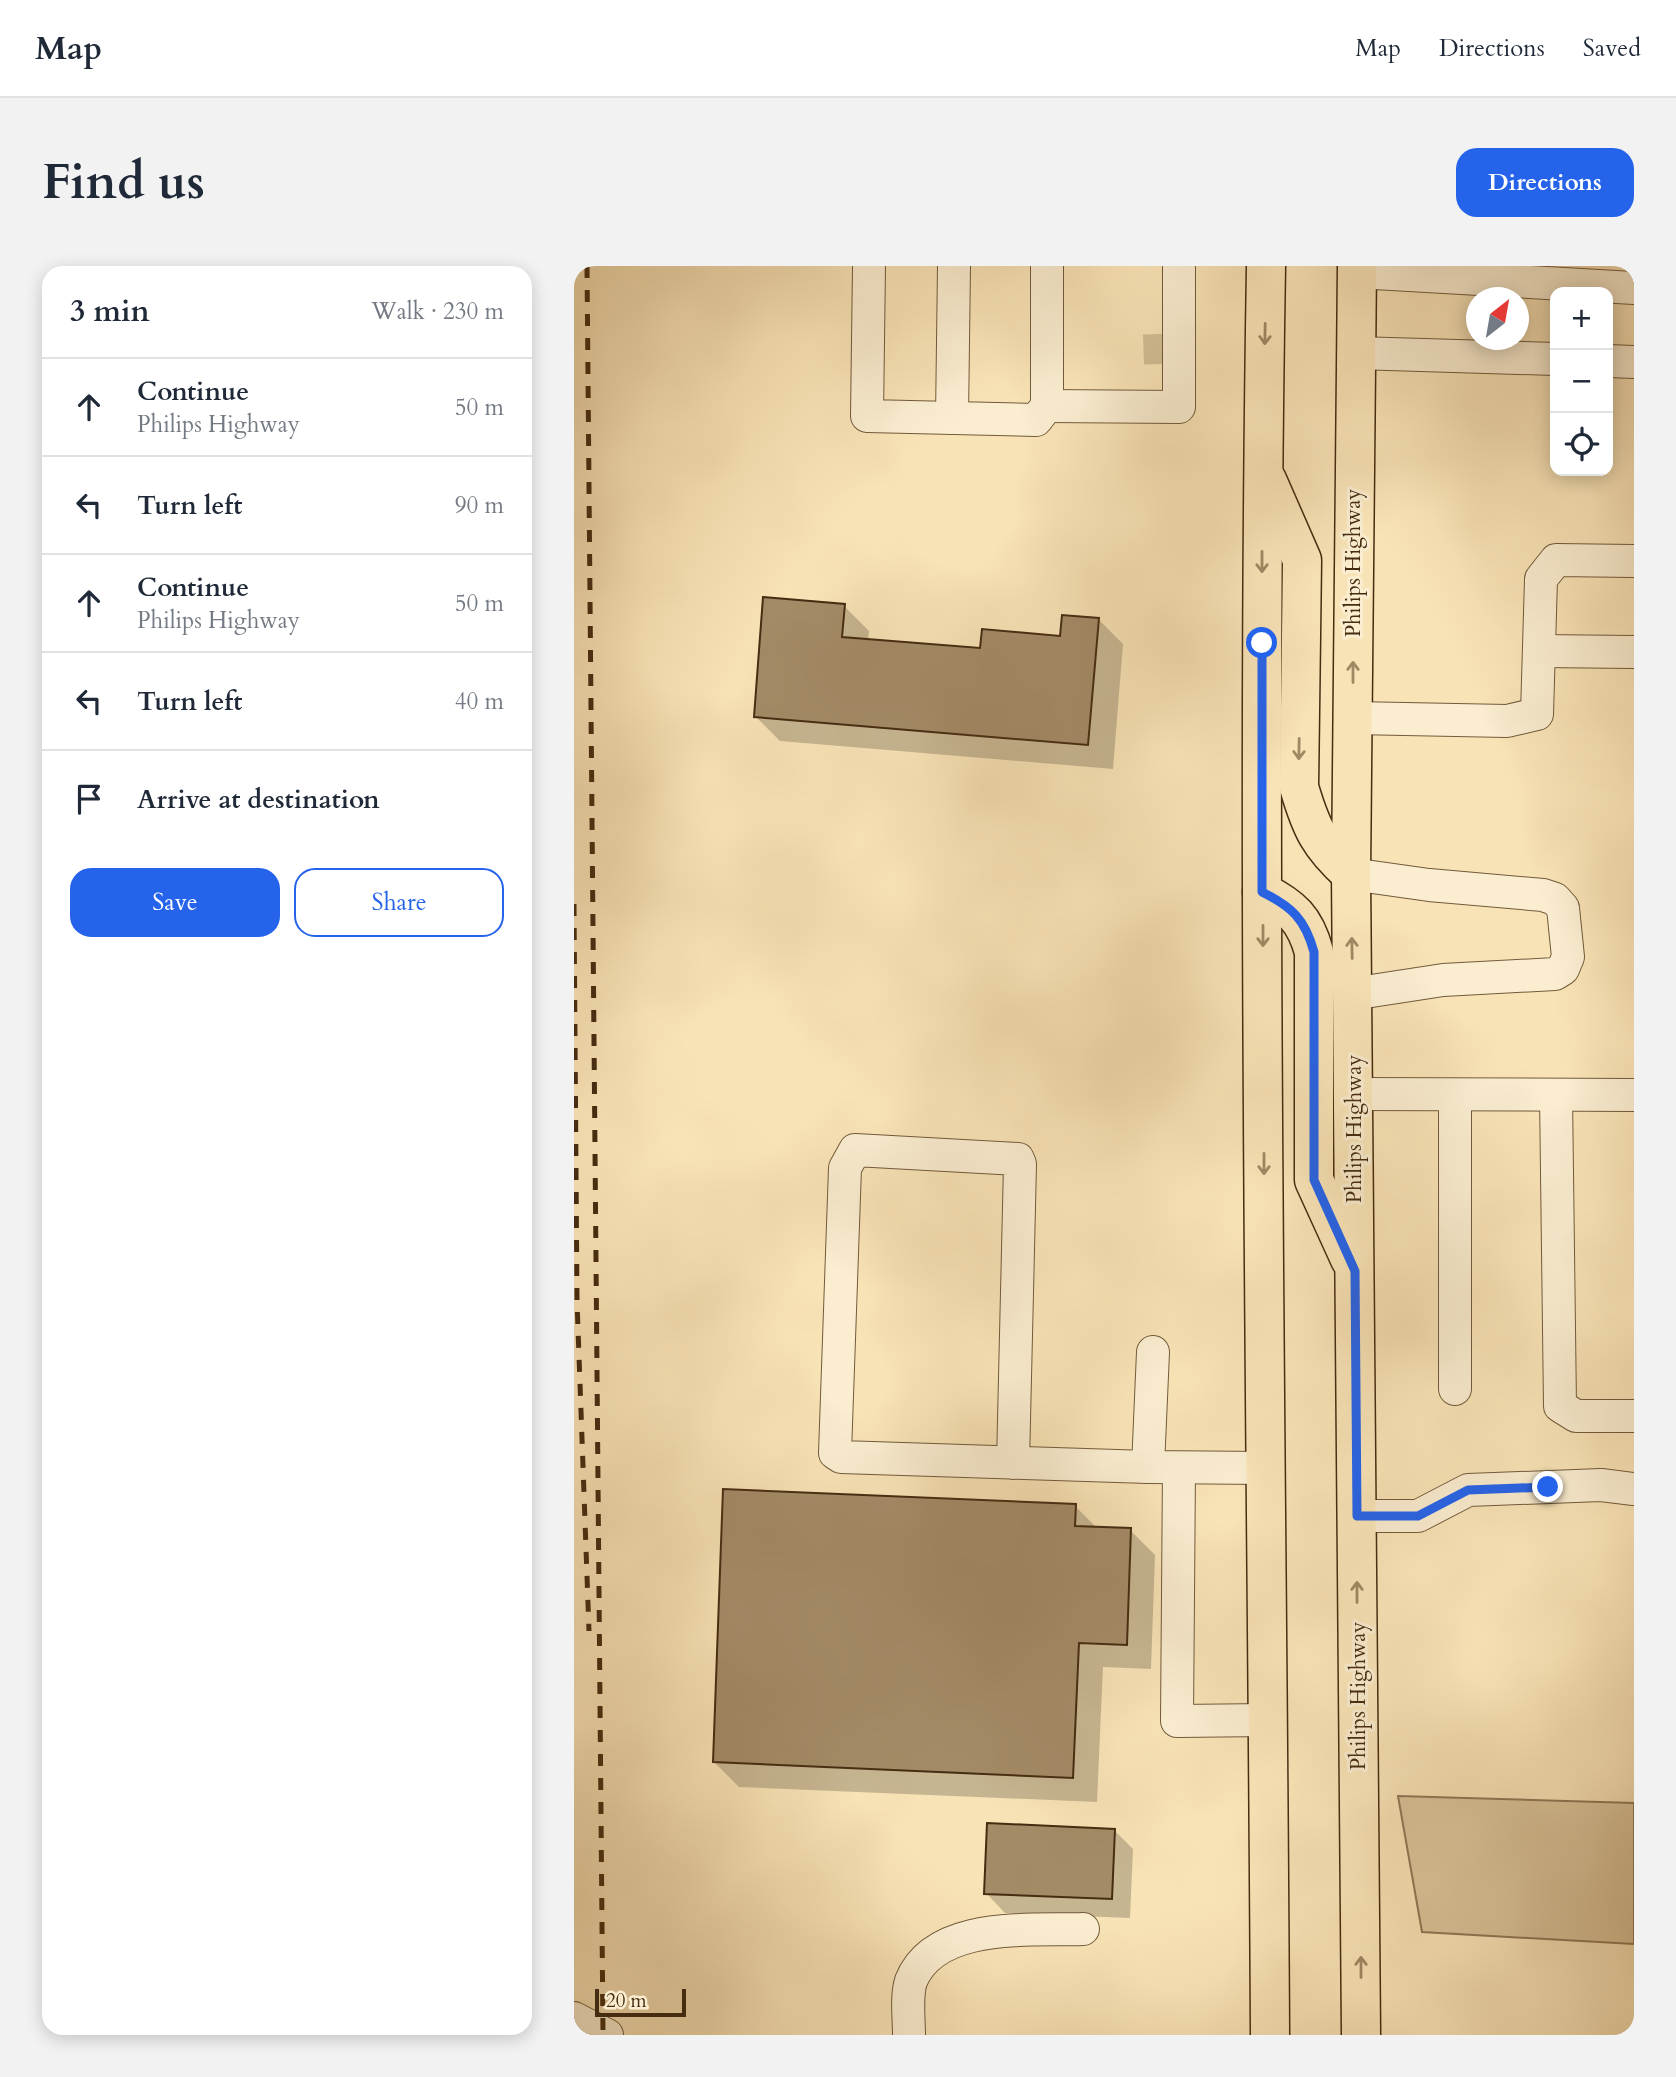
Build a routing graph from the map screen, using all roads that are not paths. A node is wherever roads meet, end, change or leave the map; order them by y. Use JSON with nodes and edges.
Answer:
{"nodes":[{"id":1,"x":869,"y":266,"type":"edge"},
{"id":2,"x":954,"y":266,"type":"edge"},
{"id":3,"x":1047,"y":266,"type":"edge"},
{"id":4,"x":1266,"y":266,"type":"edge"},
{"id":5,"x":1357,"y":269,"type":"edge"},
{"id":6,"x":1179,"y":280,"type":"edge"},
{"id":7,"x":1634,"y":288,"type":"edge"},
{"id":8,"x":1356,"y":353,"type":"junction"},
{"id":9,"x":1550,"y":359,"type":"edge"},
{"id":10,"x":1613,"y":361,"type":"edge"},
{"id":11,"x":1634,"y":362,"type":"edge"},
{"id":12,"x":1047,"y":406,"type":"junction"},
{"id":13,"x":1160,"y":407,"type":"junction"},
{"id":14,"x":952,"y":418,"type":"junction"},
{"id":15,"x":1262,"y":468,"type":"junction"},
{"id":16,"x":1634,"y":561,"type":"edge"},
{"id":17,"x":1539,"y":651,"type":"junction"},
{"id":18,"x":1634,"y":652,"type":"edge"},
{"id":19,"x":1353,"y":718,"type":"junction"},
{"id":20,"x":1351,"y":873,"type":"junction"},
{"id":21,"x":1262,"y":892,"type":"junction"},
{"id":22,"x":1352,"y":994,"type":"junction"},
{"id":23,"x":1353,"y":1094,"type":"junction"},
{"id":24,"x":1455,"y":1095,"type":"junction"},
{"id":25,"x":1556,"y":1095,"type":"junction"},
{"id":26,"x":1634,"y":1095,"type":"edge"},
{"id":27,"x":1355,"y":1271,"type":"junction"},
{"id":28,"x":1153,"y":1352,"type":"dead end"},
{"id":29,"x":1455,"y":1389,"type":"dead end"},
{"id":30,"x":1634,"y":1416,"type":"edge"},
{"id":31,"x":1013,"y":1463,"type":"junction"},
{"id":32,"x":1148,"y":1467,"type":"junction"},
{"id":33,"x":1179,"y":1468,"type":"junction"},
{"id":34,"x":1266,"y":1468,"type":"junction"},
{"id":35,"x":1634,"y":1489,"type":"edge"},
{"id":36,"x":1357,"y":1516,"type":"junction"},
{"id":37,"x":1268,"y":1720,"type":"junction"},
{"id":38,"x":1083,"y":1928,"type":"dead end"},
{"id":39,"x":574,"y":2018,"type":"edge"},
{"id":40,"x":607,"y":2035,"type":"edge"},
{"id":41,"x":909,"y":2035,"type":"edge"},
{"id":42,"x":1270,"y":2035,"type":"edge"},
{"id":43,"x":1361,"y":2035,"type":"edge"}],
"edges":[{"from":1,"to":14,"type":"street"},
{"from":2,"to":14,"type":"street"},
{"from":3,"to":12,"type":"street"},
{"from":4,"to":15,"type":"main road","one_way":true},
{"from":5,"to":7,"type":"street"},
{"from":5,"to":8,"type":"main road","name":"Philips Highway"},
{"from":6,"to":13,"type":"street"},
{"from":6,"to":13,"type":"street"},
{"from":8,"to":9,"type":"street"},
{"from":19,"to":8,"type":"main road","name":"Philips Highway","one_way":true},
{"from":10,"to":11,"type":"street"},
{"from":12,"to":13,"type":"street"},
{"from":12,"to":14,"type":"street"},
{"from":15,"to":20,"type":"main road","one_way":true},
{"from":15,"to":21,"type":"main road","one_way":true},
{"from":16,"to":17,"type":"street"},
{"from":17,"to":18,"type":"street"},
{"from":17,"to":19,"type":"street"},
{"from":19,"to":20,"type":"main road","name":"Philips Highway"},
{"from":22,"to":20,"type":"main road","name":"Philips Highway","one_way":true},
{"from":20,"to":22,"type":"street"},
{"from":21,"to":27,"type":"main road"},
{"from":21,"to":34,"type":"main road","one_way":true},
{"from":22,"to":23,"type":"main road","name":"Philips Highway"},
{"from":23,"to":24,"type":"street"},
{"from":23,"to":27,"type":"main road","name":"Philips Highway"},
{"from":24,"to":25,"type":"street"},
{"from":24,"to":29,"type":"street"},
{"from":25,"to":26,"type":"street"},
{"from":25,"to":30,"type":"street"},
{"from":27,"to":36,"type":"main road","name":"Philips Highway"},
{"from":28,"to":32,"type":"street"},
{"from":31,"to":31,"type":"street"},
{"from":31,"to":32,"type":"street"},
{"from":32,"to":33,"type":"street"},
{"from":33,"to":34,"type":"street"},
{"from":33,"to":37,"type":"street"},
{"from":34,"to":37,"type":"main road"},
{"from":35,"to":36,"type":"street"},
{"from":43,"to":36,"type":"main road","name":"Philips Highway","one_way":true},
{"from":37,"to":42,"type":"main road"},
{"from":38,"to":41,"type":"street"},
{"from":39,"to":40,"type":"street"}]}
